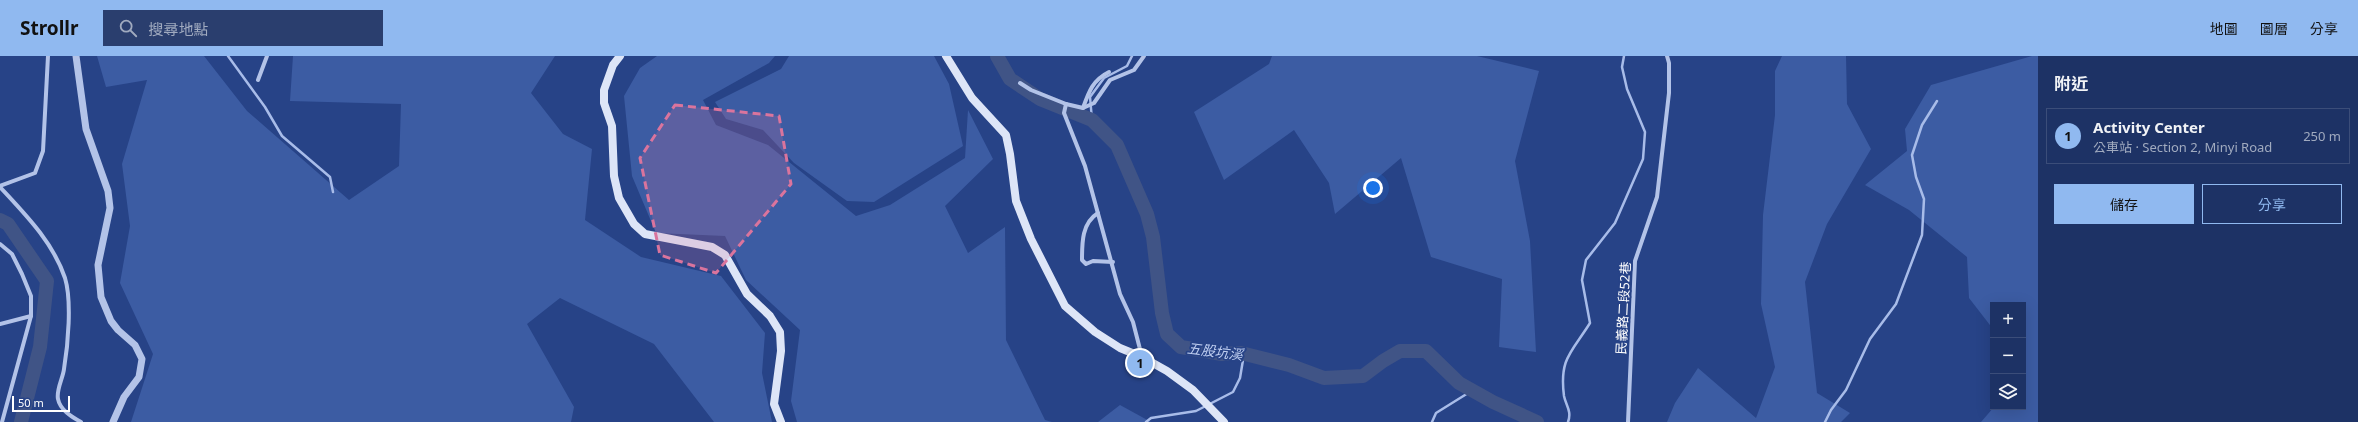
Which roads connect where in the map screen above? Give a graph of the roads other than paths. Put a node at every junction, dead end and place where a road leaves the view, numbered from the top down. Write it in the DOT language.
graph roads {
  1 [pos="48,56"];
  2 [pos="76,56"];
  3 [pos="267,56"];
  4 [pos="620,56"];
  5 [pos="946,56"];
  6 [pos="1144,56"];
  7 [pos="1667,56"];
  8 [pos="1109,72"];
  9 [pos="258,80"];
  10 [pos="1020,83"];
  11 [pos="1066,104"];
  12 [pos="1083,108"];
  13 [pos="0,187"];
  14 [pos="1098,213"];
  15 [pos="0,244"];
  16 [pos="1113,262"];
  17 [pos="31,316"];
  18 [pos="0,324"];
  19 [pos="1142,357"];
  20 [pos="2,422"];
  21 [pos="81,422"];
  22 [pos="112,422"];
  23 [pos="781,422"];
  24 [pos="1224,422"];
  25 [pos="1628,422"];
  1 -- 13 [label="street"];
  2 -- 22 [label="street"];
  3 -- 9 [label="street"];
  4 -- 23 [label="main road"];
  5 -- 19 [label="main road"];
  6 -- 12 [label="street"];
  7 -- 25 [label="street, 民義路二段52巷"];
  8 -- 12 [label="street"];
  10 -- 11 [label="street"];
  11 -- 12 [label="street"];
  11 -- 14 [label="street"];
  13 -- 21 [label="street"];
  14 -- 16 [label="street"];
  14 -- 16 [label="street"];
  15 -- 17 [label="street"];
  16 -- 19 [label="street"];
  17 -- 18 [label="street"];
  17 -- 20 [label="street"];
  19 -- 24 [label="main road"];
}
